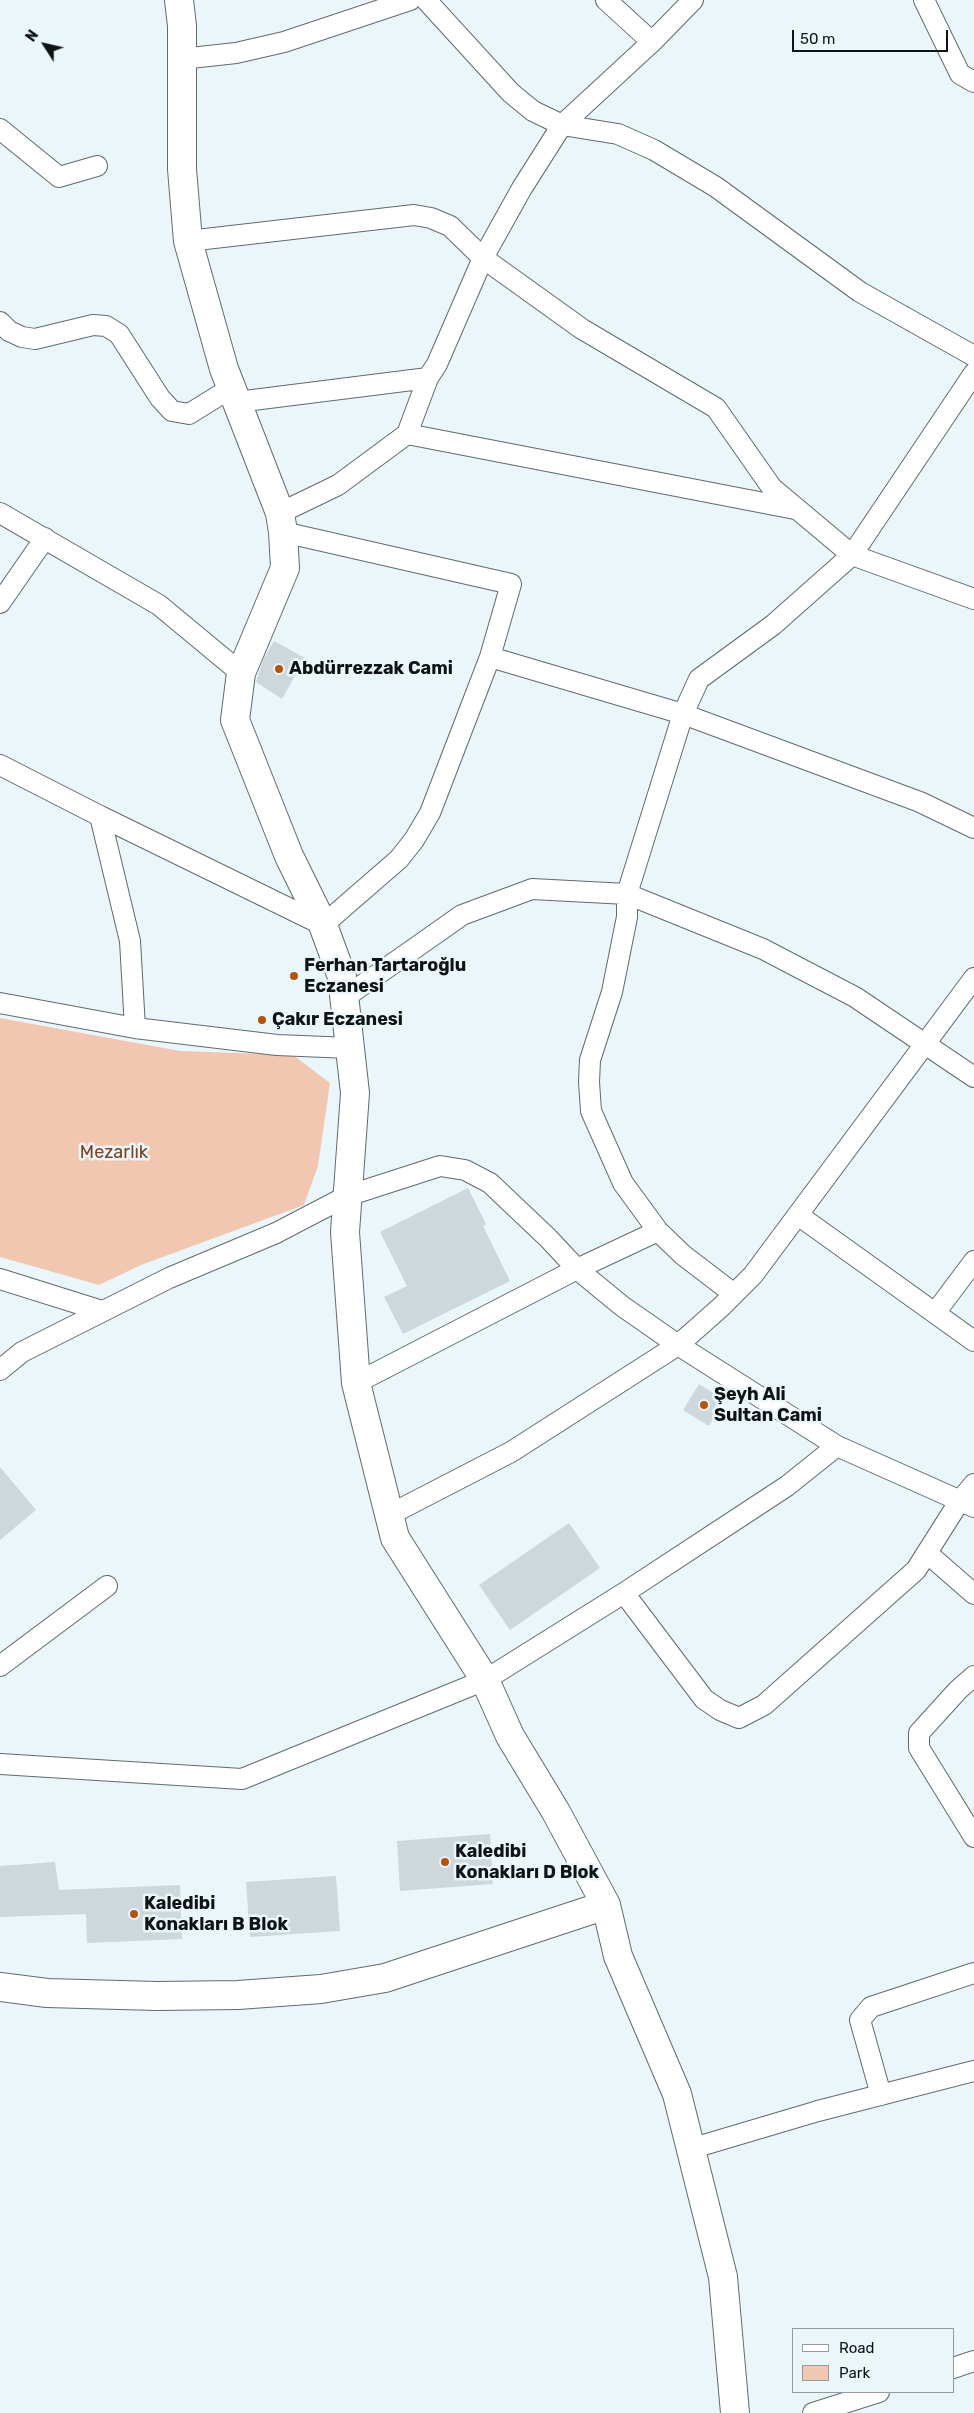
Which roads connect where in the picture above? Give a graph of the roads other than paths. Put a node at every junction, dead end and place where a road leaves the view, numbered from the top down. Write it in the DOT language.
graph roads {
  1 [pos="179,0"];
  2 [pos="410,0"];
  3 [pos="426,0"];
  4 [pos="606,0"];
  5 [pos="693,0"];
  6 [pos="924,0"];
  7 [pos="652,42"];
  8 [pos="182,59"];
  9 [pos="974,82"];
  10 [pos="562,124"];
  11 [pos="0,129"];
  12 [pos="97,166"];
  13 [pos="188,241"];
  14 [pos="483,258"];
  15 [pos="0,322"];
  16 [pos="974,356"];
  17 [pos="974,373"];
  18 [pos="428,378"];
  19 [pos="234,395"];
  20 [pos="407,434"];
  21 [pos="797,509"];
  22 [pos="0,513"];
  23 [pos="282,523"];
  24 [pos="45,538"];
  25 [pos="852,555"];
  26 [pos="974,599"];
  27 [pos="0,603"];
  28 [pos="490,657"];
  29 [pos="241,673"];
  30 [pos="683,714"];
  31 [pos="0,765"];
  32 [pos="100,816"];
  33 [pos="974,828"];
  34 [pos="626,894"];
  35 [pos="323,925"];
  36 [pos="974,978"];
  37 [pos="344,998"];
  38 [pos="0,1002"];
  39 [pos="135,1028"];
  40 [pos="926,1044"];
  41 [pos="350,1048"];
  42 [pos="974,1076"];
  43 [pos="347,1196"];
  44 [pos="798,1215"];
  45 [pos="658,1231"];
  46 [pos="974,1262"];
  47 [pos="577,1269"];
  48 [pos="0,1279"];
  49 [pos="734,1294"];
  50 [pos="102,1311"];
  51 [pos="935,1313"];
  52 [pos="974,1341"];
  53 [pos="678,1345"];
  54 [pos="0,1370"];
  55 [pos="356,1382"];
  56 [pos="837,1446"];
  57 [pos="974,1484"];
  58 [pos="967,1505"];
  59 [pos="389,1514"];
  60 [pos="927,1553"];
  61 [pos="107,1586"];
  62 [pos="624,1593"];
  63 [pos="974,1594"];
  64 [pos="0,1666"];
  65 [pos="974,1676"];
  66 [pos="485,1680"];
  67 [pos="0,1764"];
  68 [pos="974,1836"];
  69 [pos="606,1905"];
  70 [pos="974,1973"];
  71 [pos="0,1987"];
  72 [pos="974,2071"];
  73 [pos="880,2095"];
  74 [pos="690,2149"];
  75 [pos="974,2361"];
  76 [pos="954,2368"];
  77 [pos="876,2393"];
  78 [pos="735,2413"];
  79 [pos="813,2413"];
  1 -- 8 [label="street"];
  2 -- 8 [label="street"];
  3 -- 10 [label="street"];
  4 -- 7 [label="street"];
  5 -- 7 [label="street"];
  6 -- 9 [label="street"];
  7 -- 10 [label="street"];
  8 -- 13 [label="street"];
  10 -- 14 [label="street"];
  10 -- 16 [label="street"];
  11 -- 12 [label="street"];
  13 -- 14 [label="street"];
  13 -- 19 [label="street"];
  14 -- 18 [label="street"];
  14 -- 21 [label="street"];
  15 -- 19 [label="street"];
  17 -- 25 [label="street"];
  18 -- 19 [label="street"];
  18 -- 20 [label="street"];
  19 -- 23 [label="street"];
  20 -- 21 [label="street"];
  20 -- 23 [label="street"];
  21 -- 25 [label="street"];
  22 -- 24 [label="street"];
  23 -- 28 [label="street"];
  23 -- 29 [label="street"];
  24 -- 27 [label="street"];
  24 -- 29 [label="street"];
  25 -- 26 [label="street"];
  25 -- 30 [label="street"];
  28 -- 30 [label="street"];
  28 -- 35 [label="street"];
  29 -- 35 [label="street"];
  30 -- 33 [label="street"];
  30 -- 34 [label="street"];
  31 -- 32 [label="street"];
  32 -- 35 [label="street"];
  32 -- 39 [label="street"];
  34 -- 37 [label="street"];
  34 -- 40 [label="street"];
  34 -- 45 [label="street"];
  35 -- 37 [label="street"];
  36 -- 40 [label="street"];
  37 -- 41 [label="street"];
  38 -- 39 [label="street"];
  39 -- 41 [label="street"];
  40 -- 42 [label="street"];
  40 -- 44 [label="street"];
  41 -- 43 [label="street"];
  43 -- 47 [label="street"];
  43 -- 50 [label="street"];
  43 -- 55 [label="street"];
  44 -- 49 [label="street"];
  44 -- 51 [label="street"];
  45 -- 47 [label="street"];
  45 -- 49 [label="street"];
  46 -- 51 [label="street"];
  47 -- 53 [label="street"];
  47 -- 55 [label="street"];
  48 -- 50 [label="street"];
  49 -- 53 [label="street"];
  50 -- 54 [label="street"];
  51 -- 52 [label="street"];
  53 -- 56 [label="street"];
  53 -- 59 [label="street"];
  55 -- 59 [label="street"];
  56 -- 58 [label="street"];
  56 -- 62 [label="street"];
  57 -- 58 [label="street"];
  58 -- 60 [label="street"];
  59 -- 66 [label="street"];
  60 -- 62 [label="street"];
  60 -- 63 [label="street"];
  61 -- 64 [label="street"];
  62 -- 66 [label="street"];
  65 -- 68 [label="street"];
  66 -- 67 [label="street"];
  66 -- 69 [label="street"];
  69 -- 71 [label="street"];
  69 -- 74 [label="street"];
  70 -- 73 [label="street"];
  72 -- 73 [label="street"];
  73 -- 74 [label="street"];
  74 -- 78 [label="street"];
  75 -- 76 [label="street"];
  77 -- 79 [label="street"];
}
